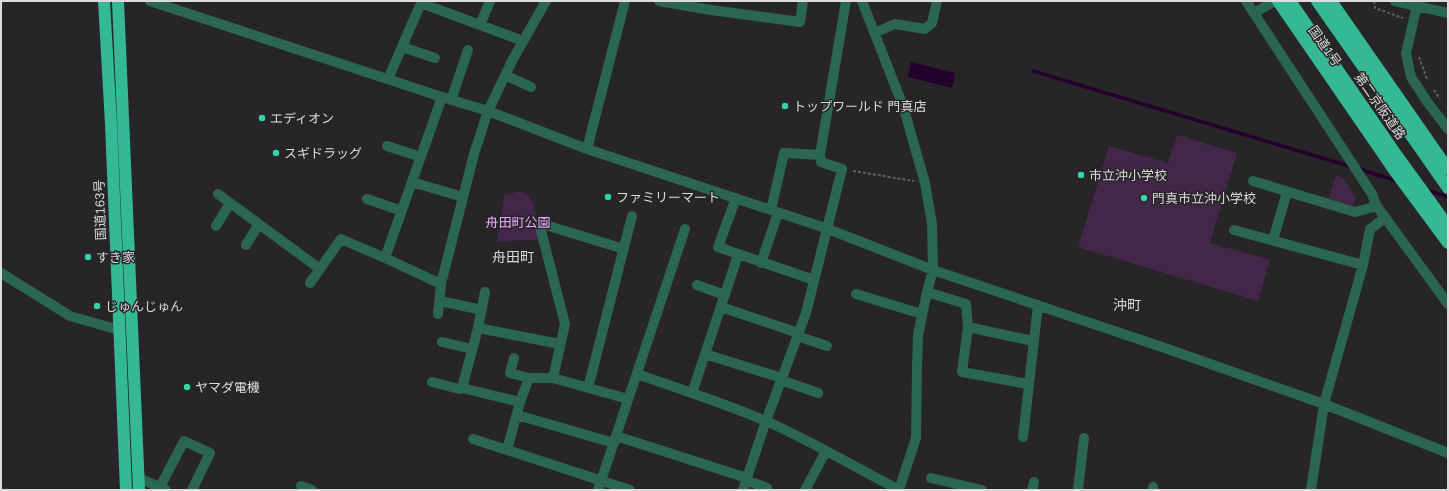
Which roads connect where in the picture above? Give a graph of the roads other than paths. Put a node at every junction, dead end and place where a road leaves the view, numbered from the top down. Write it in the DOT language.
graph roads {
  1 [pos="104,1"];
  2 [pos="118,1"];
  3 [pos="150,1"];
  4 [pos="490,1"];
  5 [pos="546,1"];
  6 [pos="625,1"];
  7 [pos="659,1"];
  8 [pos="803,1"];
  9 [pos="846,1"];
  10 [pos="937,1"];
  11 [pos="1246,1"];
  12 [pos="1275,1"];
  13 [pos="1290,1"];
  14 [pos="1317,1"];
  15 [pos="1331,1"];
  16 [pos="1395,1"];
  17 [pos="866,2"];
  18 [pos="1418,4"];
  19 [pos="712,6"];
  20 [pos="1254,13"];
  21 [pos="1448,13"];
  22 [pos="480,25"];
  23 [pos="874,33"];
  24 [pos="523,41"];
  25 [pos="402,47"];
  26 [pos="468,50"];
  27 [pos="435,58"];
  28 [pos="505,75"];
  29 [pos="388,80"];
  30 [pos="531,87"];
  31 [pos="446,99"];
  32 [pos="488,111"];
  33 [pos="1448,129"];
  34 [pos="386,146"];
  35 [pos="587,149"];
  36 [pos="820,155"];
  37 [pos="421,158"];
  38 [pos="1448,169"];
  39 [pos="1253,181"];
  40 [pos="412,182"];
  41 [pos="1448,188"];
  42 [pos="1287,192"];
  43 [pos="218,194"];
  44 [pos="463,197"];
  45 [pos="736,198"];
  46 [pos="367,199"];
  47 [pos="230,203"];
  48 [pos="1376,206"];
  49 [pos="402,211"];
  50 [pos="775,212"];
  51 [pos="632,216"];
  52 [pos="1385,218"];
  53 [pos="259,224"];
  54 [pos="216,226"];
  55 [pos="1448,226"];
  56 [pos="686,229"];
  57 [pos="828,229"];
  58 [pos="1234,230"];
  59 [pos="1273,240"];
  60 [pos="1448,243"];
  61 [pos="246,245"];
  62 [pos="624,249"];
  63 [pos="738,255"];
  64 [pos="385,258"];
  65 [pos="761,263"];
  66 [pos="1363,265"];
  67 [pos="320,269"];
  68 [pos="933,270"];
  69 [pos="1,273"];
  70 [pos="814,280"];
  71 [pos="310,283"];
  72 [pos="441,284"];
  73 [pos="697,285"];
  74 [pos="485,292"];
  75 [pos="927,292"];
  76 [pos="725,294"];
  77 [pos="856,294"];
  78 [pos="440,301"];
  79 [pos="1448,304"];
  80 [pos="1038,305"];
  81 [pos="721,307"];
  82 [pos="482,310"];
  83 [pos="438,314"];
  84 [pos="922,314"];
  85 [pos="968,327"];
  86 [pos="478,328"];
  87 [pos="119,330"];
  88 [pos="798,334"];
  89 [pos="1033,341"];
  90 [pos="442,342"];
  91 [pos="560,344"];
  92 [pos="827,346"];
  93 [pos="472,349"];
  94 [pos="705,354"];
  95 [pos="514,358"];
  96 [pos="637,374"];
  97 [pos="529,378"];
  98 [pos="553,378"];
  99 [pos="781,379"];
  100 [pos="432,382"];
  101 [pos="1028,384"];
  102 [pos="462,388"];
  103 [pos="588,388"];
  104 [pos="692,393"];
  105 [pos="818,393"];
  106 [pos="628,399"];
  107 [pos="520,402"];
  108 [pos="1324,404"];
  109 [pos="518,415"];
  110 [pos="766,421"];
  111 [pos="1023,437"];
  112 [pos="1084,438"];
  113 [pos="474,439"];
  114 [pos="615,439"];
  115 [pos="507,450"];
  116 [pos="826,451"];
  117 [pos="1448,453"];
  118 [pos="931,478"];
  119 [pos="745,483"];
  120 [pos="139,484"];
  121 [pos="600,485"];
  122 [pos="301,486"];
  123 [pos="768,488"];
  124 [pos="163,489"];
  125 [pos="126,490"];
  126 [pos="192,490"];
  127 [pos="312,490"];
  128 [pos="630,490"];
  129 [pos="805,490"];
  130 [pos="899,490"];
  131 [pos="982,490"];
  132 [pos="1078,490"];
  133 [pos="1311,490"];
  1 -- 87 [label="highway, 国道163号"];
  2 -- 120 [label="highway, 国道163号"];
  3 -- 29 [label="street"];
  4 -- 22 [label="street"];
  5 -- 24 [label="street"];
  6 -- 35 [label="street"];
  7 -- 19 [label="street"];
  8 -- 19 [label="street"];
  9 -- 36 [label="street"];
  10 -- 23 [label="street"];
  11 -- 20 [label="street"];
  12 -- 20 [label="street"];
  12 -- 60 [label="highway, 国道1号"];
  13 -- 55 [label="highway, 第二京阪道路"];
  14 -- 41 [label="highway, 第二京阪道路"];
  15 -- 38 [label="highway"];
  16 -- 18 [label="street"];
  17 -- 23 [label="street"];
  18 -- 21 [label="street"];
  18 -- 33 [label="street"];
  20 -- 48 [label="street"];
  22 -- 24 [label="street"];
  22 -- 25 [label="street"];
  23 -- 68 [label="street"];
  24 -- 28 [label="street"];
  25 -- 27 [label="street"];
  25 -- 29 [label="street"];
  26 -- 31 [label="street"];
  28 -- 30 [label="street"];
  28 -- 32 [label="street"];
  29 -- 31 [label="street"];
  31 -- 32 [label="street"];
  31 -- 37 [label="street"];
  32 -- 35 [label="street"];
  32 -- 44 [label="street"];
  34 -- 37 [label="street"];
  35 -- 45 [label="street"];
  36 -- 50 [label="street"];
  36 -- 57 [label="street"];
  37 -- 40 [label="street"];
  39 -- 42 [label="street"];
  40 -- 44 [label="street"];
  40 -- 49 [label="street"];
  42 -- 48 [label="street"];
  42 -- 59 [label="street"];
  43 -- 47 [label="street"];
  44 -- 72 [label="street"];
  45 -- 50 [label="street"];
  45 -- 63 [label="street"];
  46 -- 49 [label="street"];
  47 -- 53 [label="street"];
  47 -- 54 [label="street"];
  48 -- 52 [label="street"];
  49 -- 64 [label="street"];
  50 -- 57 [label="street"];
  50 -- 65 [label="street"];
  51 -- 62 [label="street"];
  52 -- 66 [label="street"];
  52 -- 79 [label="street"];
  53 -- 61 [label="street"];
  53 -- 67 [label="street"];
  56 -- 96 [label="street"];
  57 -- 68 [label="street"];
  57 -- 70 [label="street"];
  58 -- 59 [label="street"];
  59 -- 66 [label="street"];
  62 -- 91 [label="street"];
  62 -- 103 [label="street"];
  63 -- 65 [label="street"];
  63 -- 76 [label="street"];
  64 -- 67 [label="street"];
  64 -- 72 [label="street"];
  65 -- 70 [label="street"];
  66 -- 108 [label="street"];
  67 -- 71 [label="street"];
  68 -- 75 [label="street"];
  68 -- 80 [label="street"];
  69 -- 87 [label="street"];
  70 -- 88 [label="street"];
  72 -- 78 [label="street"];
  73 -- 76 [label="street"];
  74 -- 82 [label="street"];
  75 -- 84 [label="street"];
  75 -- 85 [label="street"];
  76 -- 81 [label="street"];
  77 -- 84 [label="street"];
  78 -- 82 [label="street"];
  78 -- 83 [label="street"];
  80 -- 89 [label="street"];
  80 -- 108 [label="street"];
  81 -- 88 [label="street"];
  81 -- 94 [label="street"];
  82 -- 86 [label="street"];
  84 -- 130 [label="street"];
  85 -- 89 [label="street"];
  85 -- 101 [label="street"];
  86 -- 91 [label="street"];
  86 -- 93 [label="street"];
  87 -- 125 [label="highway, 国道163号"];
  88 -- 92 [label="street"];
  88 -- 99 [label="street"];
  89 -- 101 [label="street"];
  90 -- 93 [label="street"];
  91 -- 98 [label="street"];
  93 -- 102 [label="street"];
  94 -- 99 [label="street"];
  94 -- 104 [label="street"];
  95 -- 97 [label="street"];
  96 -- 104 [label="street"];
  96 -- 106 [label="street"];
  97 -- 98 [label="street"];
  97 -- 107 [label="street"];
  98 -- 103 [label="street"];
  99 -- 105 [label="street"];
  99 -- 110 [label="street"];
  100 -- 102 [label="street"];
  101 -- 111 [label="street"];
  102 -- 107 [label="street"];
  103 -- 106 [label="street"];
  104 -- 110 [label="street"];
  106 -- 114 [label="street"];
  107 -- 109 [label="street"];
  108 -- 117 [label="street"];
  108 -- 133 [label="street"];
  109 -- 114 [label="street"];
  109 -- 115 [label="street"];
  110 -- 116 [label="street"];
  110 -- 119 [label="street"];
  112 -- 132 [label="street"];
  113 -- 115 [label="street"];
  114 -- 119 [label="street"];
  114 -- 121 [label="street"];
  115 -- 121 [label="street"];
  116 -- 129 [label="street"];
  116 -- 130 [label="street"];
  118 -- 131 [label="street"];
  119 -- 123 [label="street"];
  120 -- 124 [label="street"];
  121 -- 128 [label="street"];
  122 -- 127 [label="street"];
  124 -- 126 [label="street"];
}
